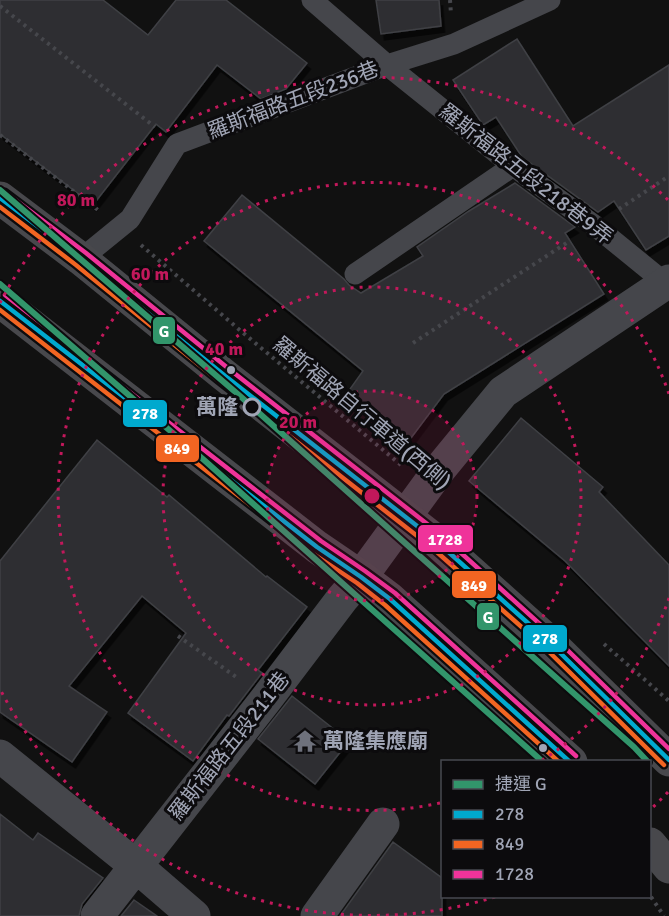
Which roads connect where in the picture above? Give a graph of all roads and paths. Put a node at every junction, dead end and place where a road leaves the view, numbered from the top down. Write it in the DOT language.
graph roads {
  1 [pos="312,0"];
  2 [pos="550,0"];
  3 [pos="0,6"];
  4 [pos="387,65"];
  5 [pos="0,135"];
  6 [pos="177,144"];
  7 [pos="513,166"];
  8 [pos="669,176"];
  9 [pos="0,198"];
  10 [pos="594,225"];
  11 [pos="121,227"];
  12 [pos="81,259"];
  13 [pos="355,274"];
  14 [pos="668,284"];
  15 [pos="0,301"];
  16 [pos="413,343"];
  17 [pos="427,486"];
  18 [pos="405,515"];
  19 [pos="361,577"];
  20 [pos="178,636"];
  21 [pos="598,638"];
  22 [pos="267,698"];
  23 [pos="669,701"];
  24 [pos="0,756"];
  25 [pos="569,760"];
  26 [pos="669,760"];
  27 [pos="383,824"];
  28 [pos="651,845"];
  29 [pos="136,866"];
  30 [pos="669,867"];
  31 [pos="651,897"];
  32 [pos="97,916"];
  33 [pos="194,916"];
  34 [pos="317,916"];
  35 [pos="664,916"];
  1 -- 4 [label="lane, 羅斯福路五段218巷9弄"];
  2 -- 4 [label="lane, 羅斯福路五段236巷"];
  3 -- 6 [label="path"];
  4 -- 6 [label="lane, 羅斯福路五段236巷"];
  4 -- 7 [label="lane, 羅斯福路五段218巷9弄"];
  5 -- 11 [label="path, 羅斯福路自行車道(西側)"];
  6 -- 11 [label="lane"];
  7 -- 10 [label="lane, 羅斯福路五段218巷9弄"];
  7 -- 13 [label="lane"];
  8 -- 10 [label="path"];
  9 -- 12 [label="main road"];
  10 -- 14 [label="lane, 羅斯福路五段218巷9弄"];
  10 -- 16 [label="path"];
  11 -- 12 [label="lane"];
  11 -- 17 [label="path, 羅斯福路自行車道(西側)"];
  12 -- 18 [label="main road"];
  14 -- 17 [label="street, 羅斯福路五段211巷"];
  15 -- 19 [label="main road"];
  17 -- 18 [label="street, 羅斯福路五段211巷"];
  18 -- 19 [label="street, 羅斯福路五段211巷"];
  18 -- 26 [label="main road"];
  19 -- 22 [label="street, 羅斯福路五段211巷"];
  19 -- 25 [label="main road"];
  20 -- 22 [label="path"];
  21 -- 23 [label="path"];
  22 -- 29 [label="street, 羅斯福路五段211巷"];
  24 -- 29 [label="street"];
  27 -- 34 [label="street"];
  28 -- 30 [label="main road"];
  29 -- 32 [label="street, 羅斯福路五段211巷"];
  29 -- 33 [label="street"];
  31 -- 35 [label="path"];
}
